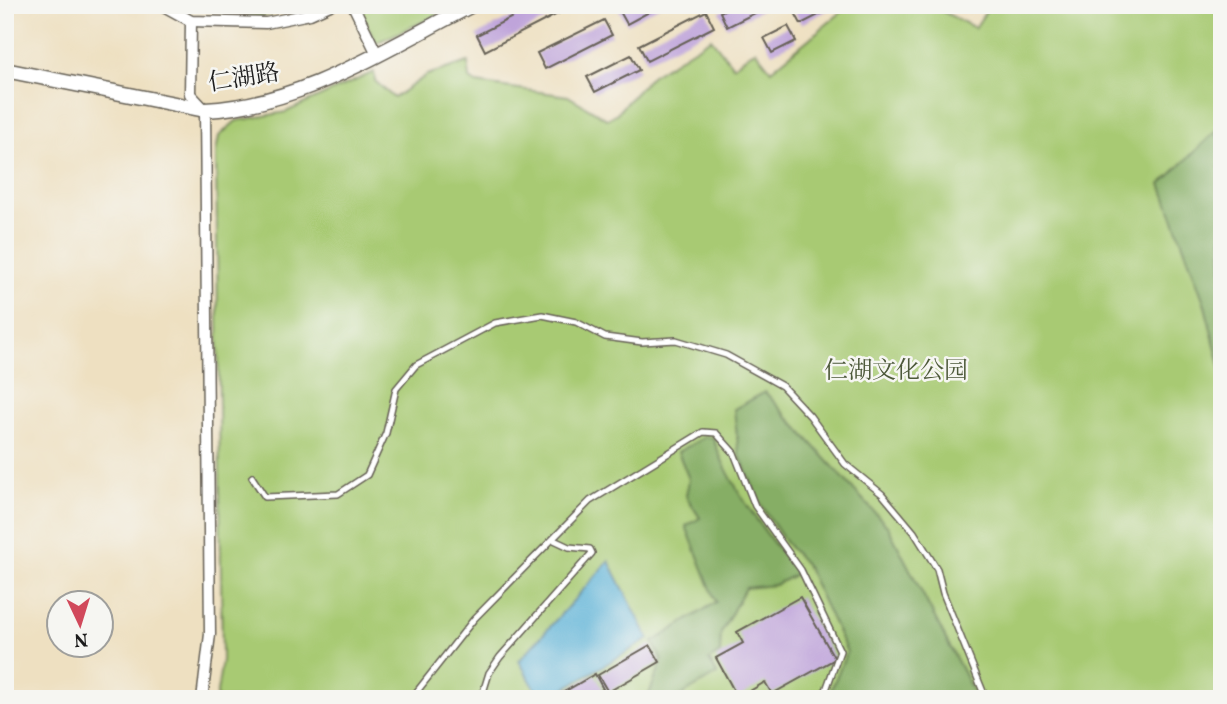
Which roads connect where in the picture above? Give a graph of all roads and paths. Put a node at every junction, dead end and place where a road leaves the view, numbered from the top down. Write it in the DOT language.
graph roads {
  1 [pos="162,5"];
  2 [pos="330,5"];
  3 [pos="353,5"];
  4 [pos="472,5"];
  5 [pos="455,9"];
  6 [pos="191,21"];
  7 [pos="377,54"];
  8 [pos="5,70"];
  9 [pos="205,110"];
  10 [pos="253,477"];
  11 [pos="554,540"];
  12 [pos="202,699"];
  13 [pos="411,699"];
  14 [pos="481,699"];
  15 [pos="817,699"];
  16 [pos="986,699"];
  1 -- 6 [label="street"];
  2 -- 6 [label="street"];
  3 -- 7 [label="street"];
  4 -- 5 [label="street, 仁湖路"];
  5 -- 7 [label="street, 仁湖路"];
  6 -- 9 [label="street"];
  7 -- 9 [label="street, 仁湖路"];
  8 -- 9 [label="street, 仁湖路"];
  9 -- 12 [label="street"];
  10 -- 16 [label="lane"];
  11 -- 13 [label="lane"];
  11 -- 14 [label="lane"];
  11 -- 15 [label="lane"];
}
